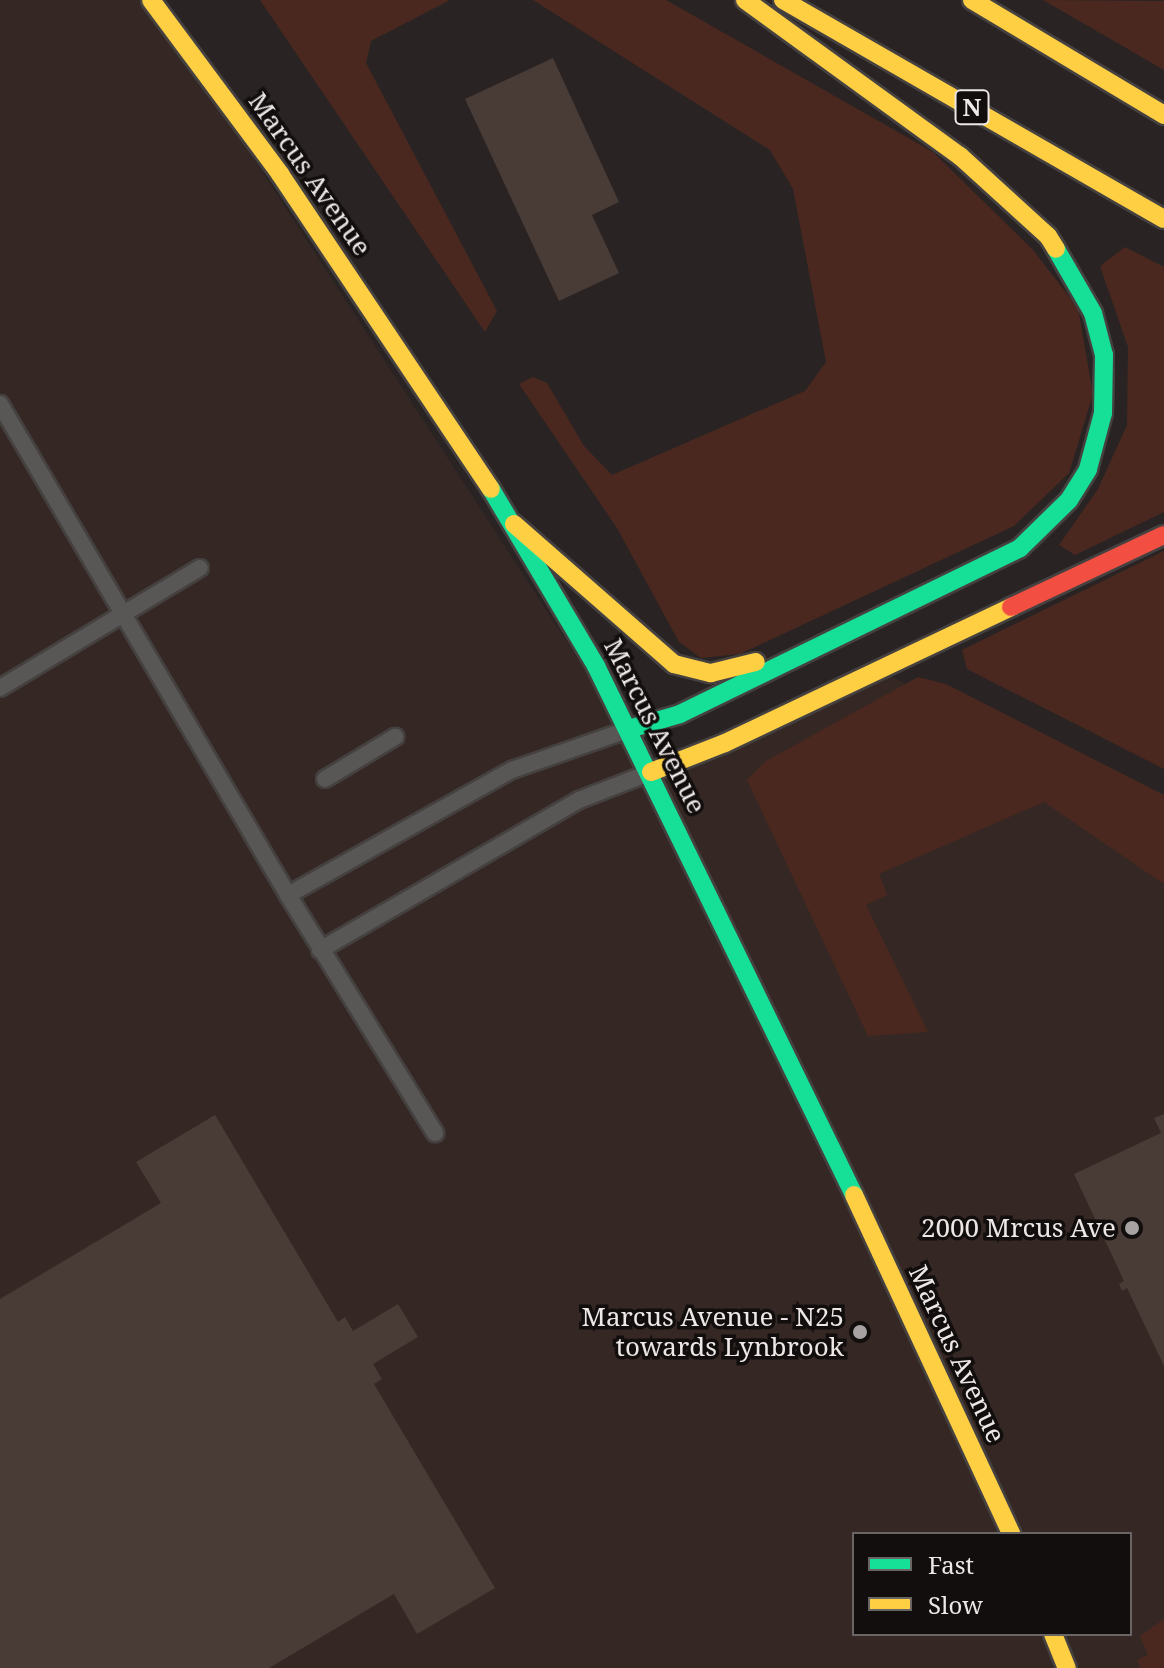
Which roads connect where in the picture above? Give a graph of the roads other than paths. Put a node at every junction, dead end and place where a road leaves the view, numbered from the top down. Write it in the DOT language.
graph roads {
  1 [pos="151,0"];
  2 [pos="745,0"];
  3 [pos="783,0"];
  4 [pos="972,0"];
  5 [pos="1164,115"];
  6 [pos="1164,219"];
  7 [pos="0,404"];
  8 [pos="514,524"];
  9 [pos="1164,535"];
  10 [pos="200,568"];
  11 [pos="123,614"];
  12 [pos="820,643"];
  13 [pos="0,688"];
  14 [pos="629,729"];
  15 [pos="395,737"];
  16 [pos="651,772"];
  17 [pos="325,779"];
  18 [pos="288,895"];
  19 [pos="320,950"];
  20 [pos="435,1133"];
  21 [pos="1010,1532"];
  22 [pos="1054,1636"];
  23 [pos="1067,1668"];
  1 -- 8 [label="main road, Marcus Avenue"];
  2 -- 12 [label="main road"];
  3 -- 6 [label="main road, N"];
  4 -- 5 [label="main road"];
  7 -- 11 [label="lane"];
  8 -- 12 [label="main road"];
  8 -- 14 [label="main road, Marcus Avenue"];
  9 -- 16 [label="main road"];
  10 -- 11 [label="lane"];
  11 -- 13 [label="lane"];
  11 -- 18 [label="lane"];
  12 -- 14 [label="main road"];
  14 -- 16 [label="main road, Marcus Avenue"];
  14 -- 18 [label="lane"];
  15 -- 17 [label="lane"];
  16 -- 19 [label="lane"];
  16 -- 21 [label="main road, Marcus Avenue"];
  18 -- 19 [label="lane"];
  19 -- 20 [label="lane"];
  22 -- 23 [label="main road"];
}
